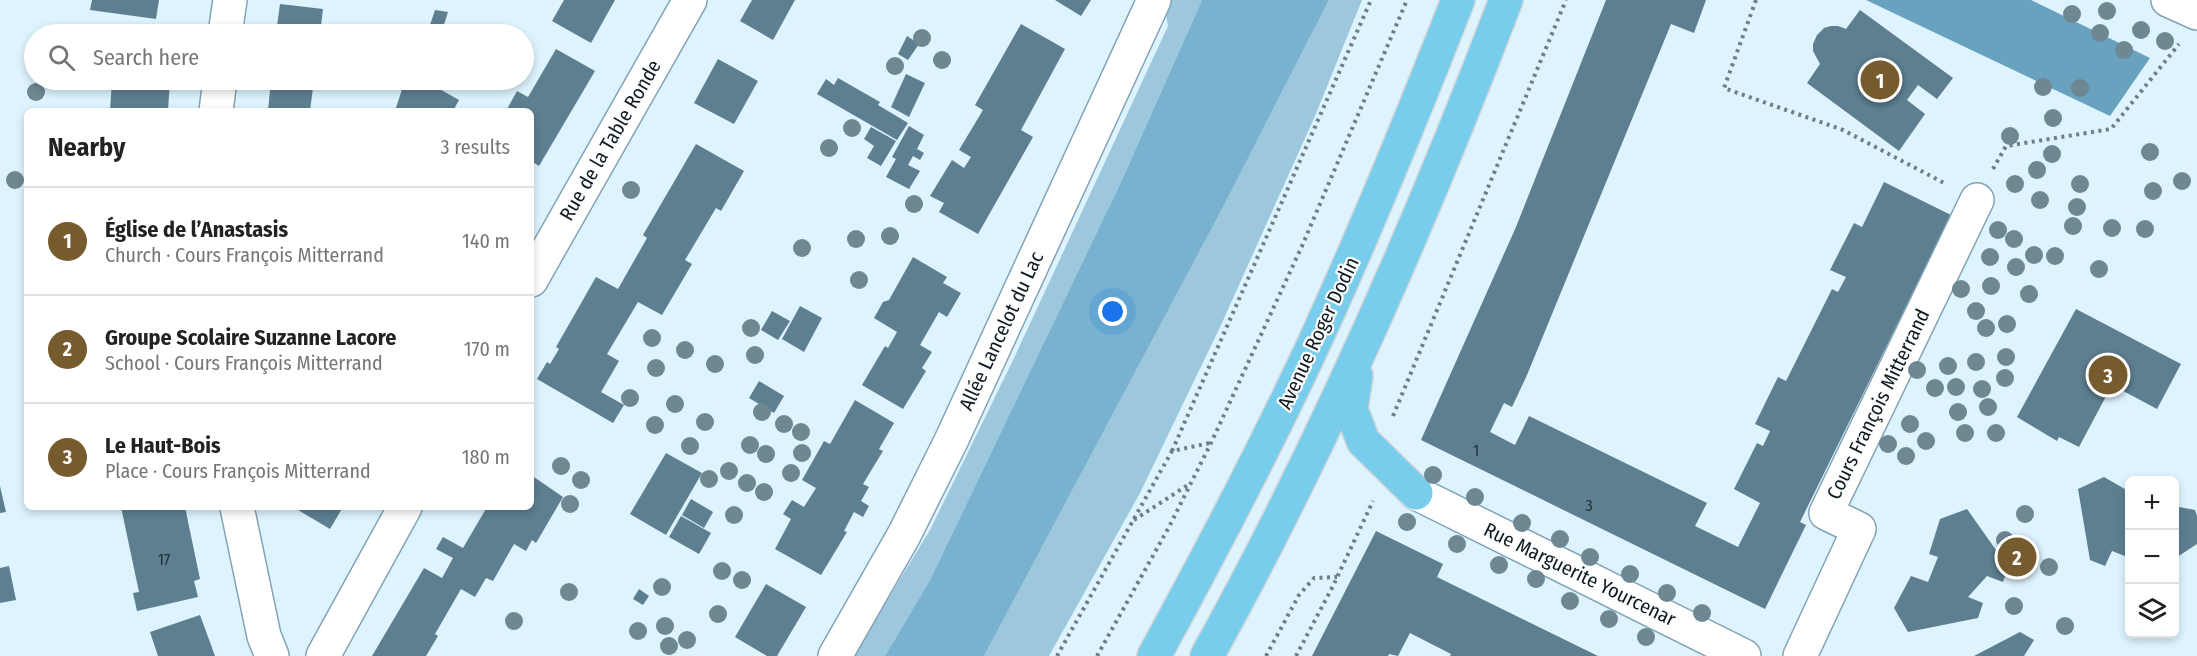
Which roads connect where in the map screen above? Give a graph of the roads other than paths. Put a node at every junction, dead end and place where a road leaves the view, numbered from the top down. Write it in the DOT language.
graph roads {
  1 [pos="230,0"];
  2 [pos="690,0"];
  3 [pos="1154,0"];
  4 [pos="1458,0"];
  5 [pos="1506,0"];
  6 [pos="2168,0"];
  7 [pos="226,24"];
  8 [pos="2190,27"];
  9 [pos="219,90"];
  10 [pos="216,108"];
  11 [pos="1977,200"];
  12 [pos="534,275"];
  13 [pos="1361,350"];
  14 [pos="1416,493"];
  15 [pos="238,510"];
  16 [pos="403,510"];
  17 [pos="272,656"];
  18 [pos="323,656"];
  19 [pos="835,656"];
  20 [pos="1154,656"];
  21 [pos="1207,656"];
  22 [pos="1744,656"];
  23 [pos="1800,656"];
  1 -- 7 [label="street"];
  2 -- 12 [label="street, Rue de la Table Ronde"];
  3 -- 19 [label="street, Allée Lancelot du Lac"];
  4 -- 20 [label="main road, Avenue Roger Dodin"];
  5 -- 13 [label="main road"];
  6 -- 8 [label="street"];
  9 -- 10 [label="street"];
  11 -- 23 [label="street, Cours François Mitterrand"];
  13 -- 14 [label="main road"];
  13 -- 21 [label="main road"];
  14 -- 22 [label="street, Rue Marguerite Yourcenar"];
  15 -- 17 [label="street"];
  16 -- 18 [label="street"];
}
